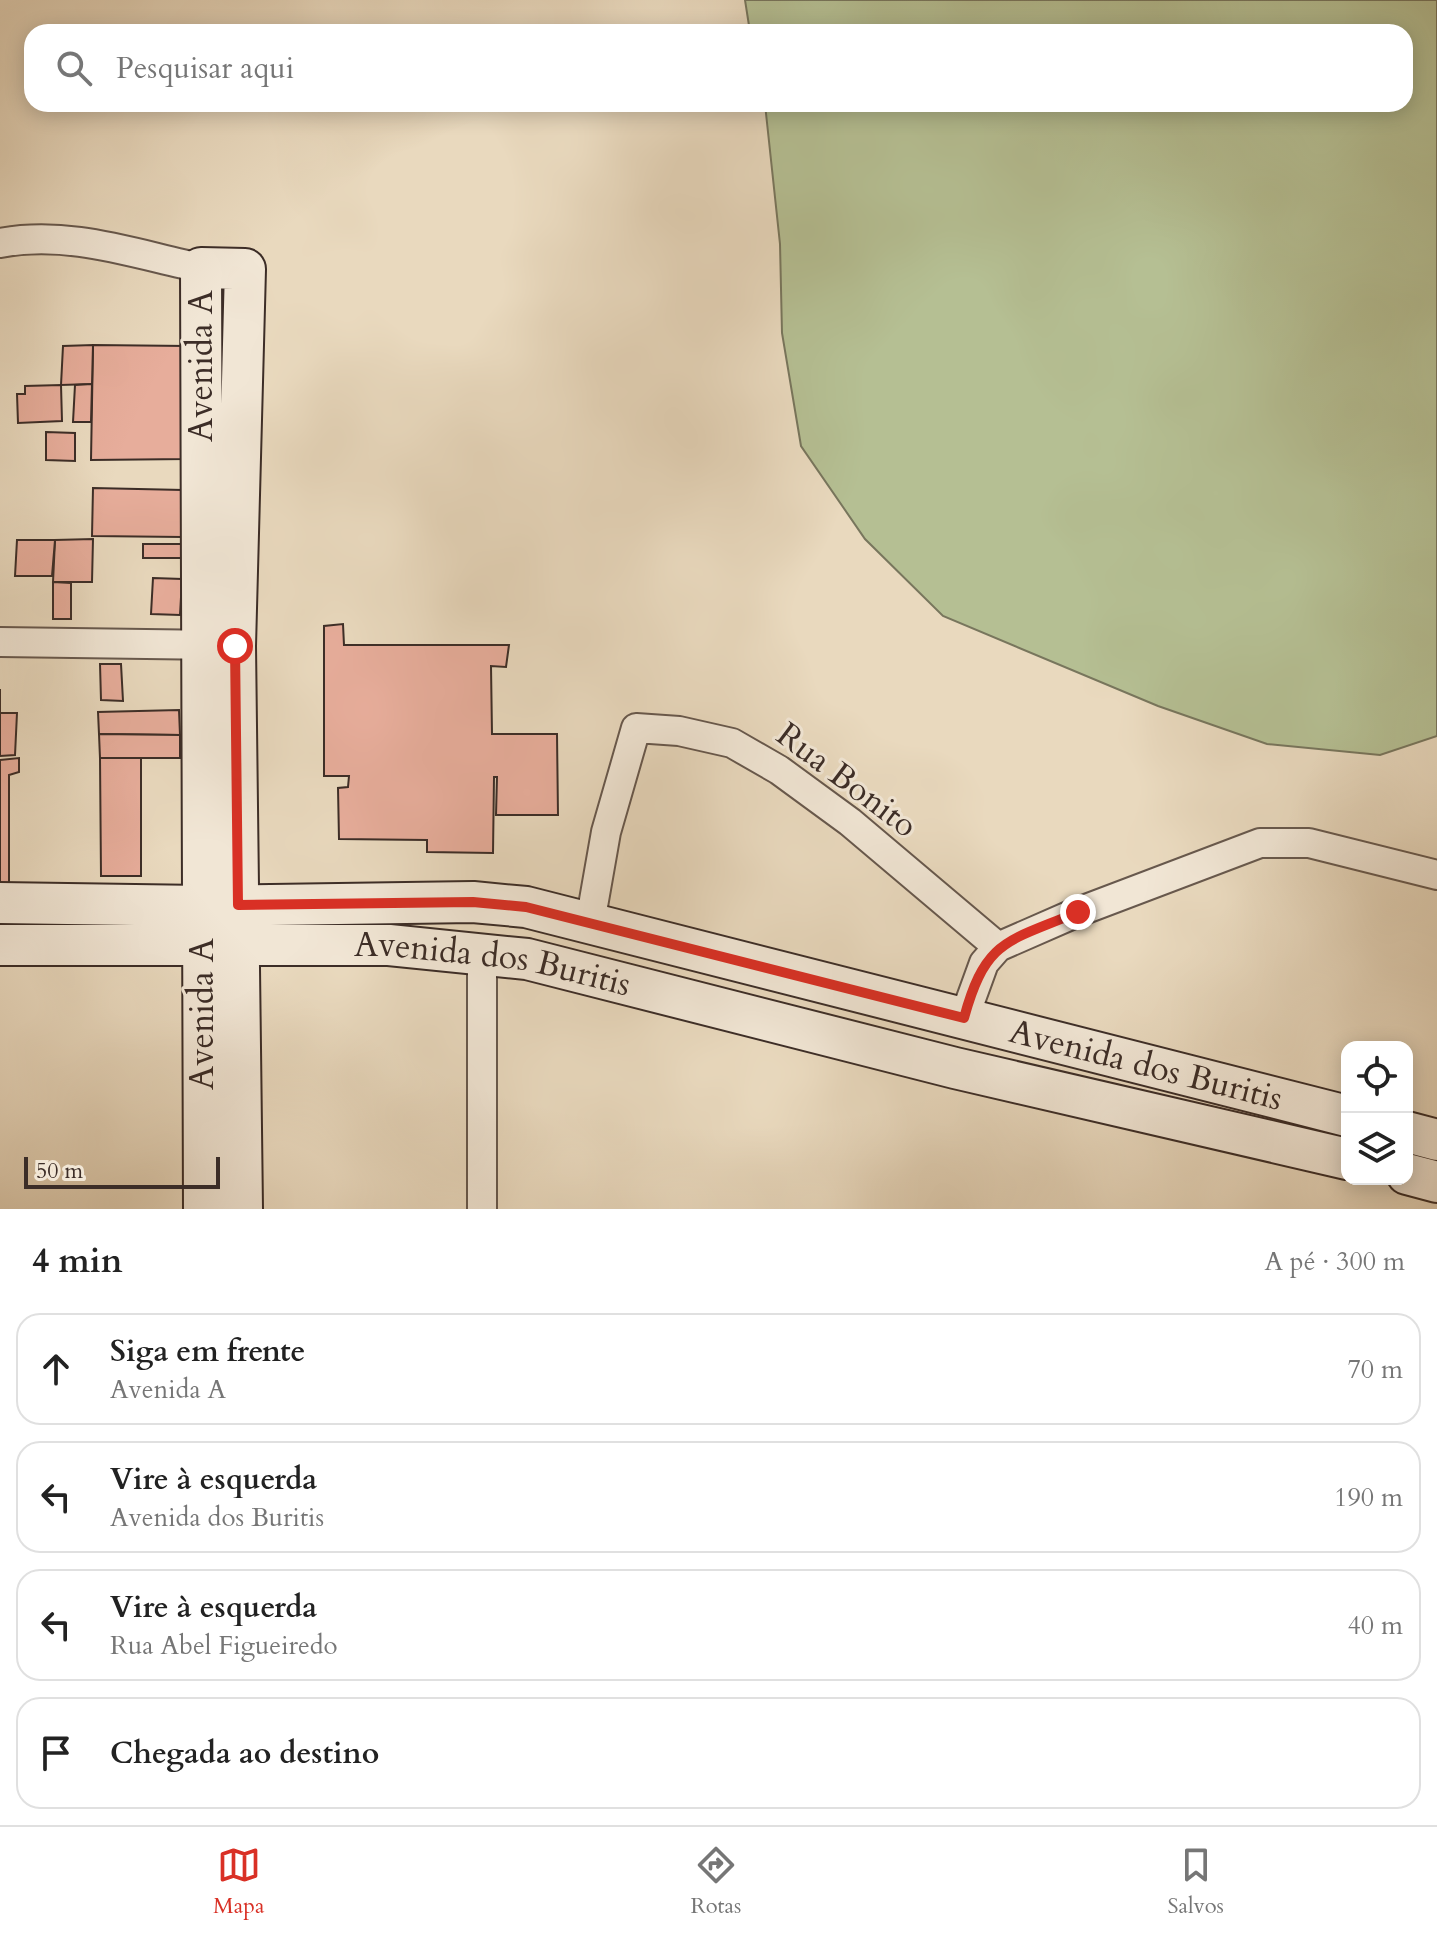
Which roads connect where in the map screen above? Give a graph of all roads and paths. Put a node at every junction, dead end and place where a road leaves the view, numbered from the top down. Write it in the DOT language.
graph roads {
  1 [pos="0,243"];
  2 [pos="201,268"];
  3 [pos="0,642"];
  4 [pos="218,645"];
  5 [pos="1437,875"];
  6 [pos="0,903"];
  7 [pos="220,906"];
  8 [pos="590,923"];
  9 [pos="0,945"];
  10 [pos="219,947"];
  11 [pos="998,947"];
  12 [pos="482,952"];
  13 [pos="964,1018"];
  14 [pos="1341,1114"];
  15 [pos="1413,1134"];
  16 [pos="1437,1140"];
  17 [pos="1341,1158"];
  18 [pos="1413,1176"];
  19 [pos="1437,1182"];
  20 [pos="204,1209"];
  21 [pos="242,1209"];
  22 [pos="482,1209"];
  1 -- 2 [label="street"];
  2 -- 4 [label="main road, Avenida A"];
  3 -- 4 [label="street"];
  4 -- 7 [label="main road, Avenida A"];
  5 -- 11 [label="street"];
  6 -- 7 [label="main road, Avenida dos Buritis"];
  7 -- 8 [label="main road, Avenida dos Buritis"];
  7 -- 10 [label="main road, Avenida A"];
  8 -- 11 [label="street, Rua Bonito"];
  8 -- 13 [label="main road, Avenida dos Buritis"];
  9 -- 10 [label="main road, Avenida dos Buritis"];
  10 -- 12 [label="main road, Avenida dos Buritis"];
  10 -- 20 [label="main road, Avenida A"];
  10 -- 21 [label="main road, Avenida A"];
  11 -- 13 [label="street"];
  12 -- 17 [label="main road, Avenida dos Buritis"];
  12 -- 22 [label="street"];
  13 -- 14 [label="main road, Avenida dos Buritis"];
  15 -- 16 [label="main road"];
  18 -- 19 [label="main road"];
}
